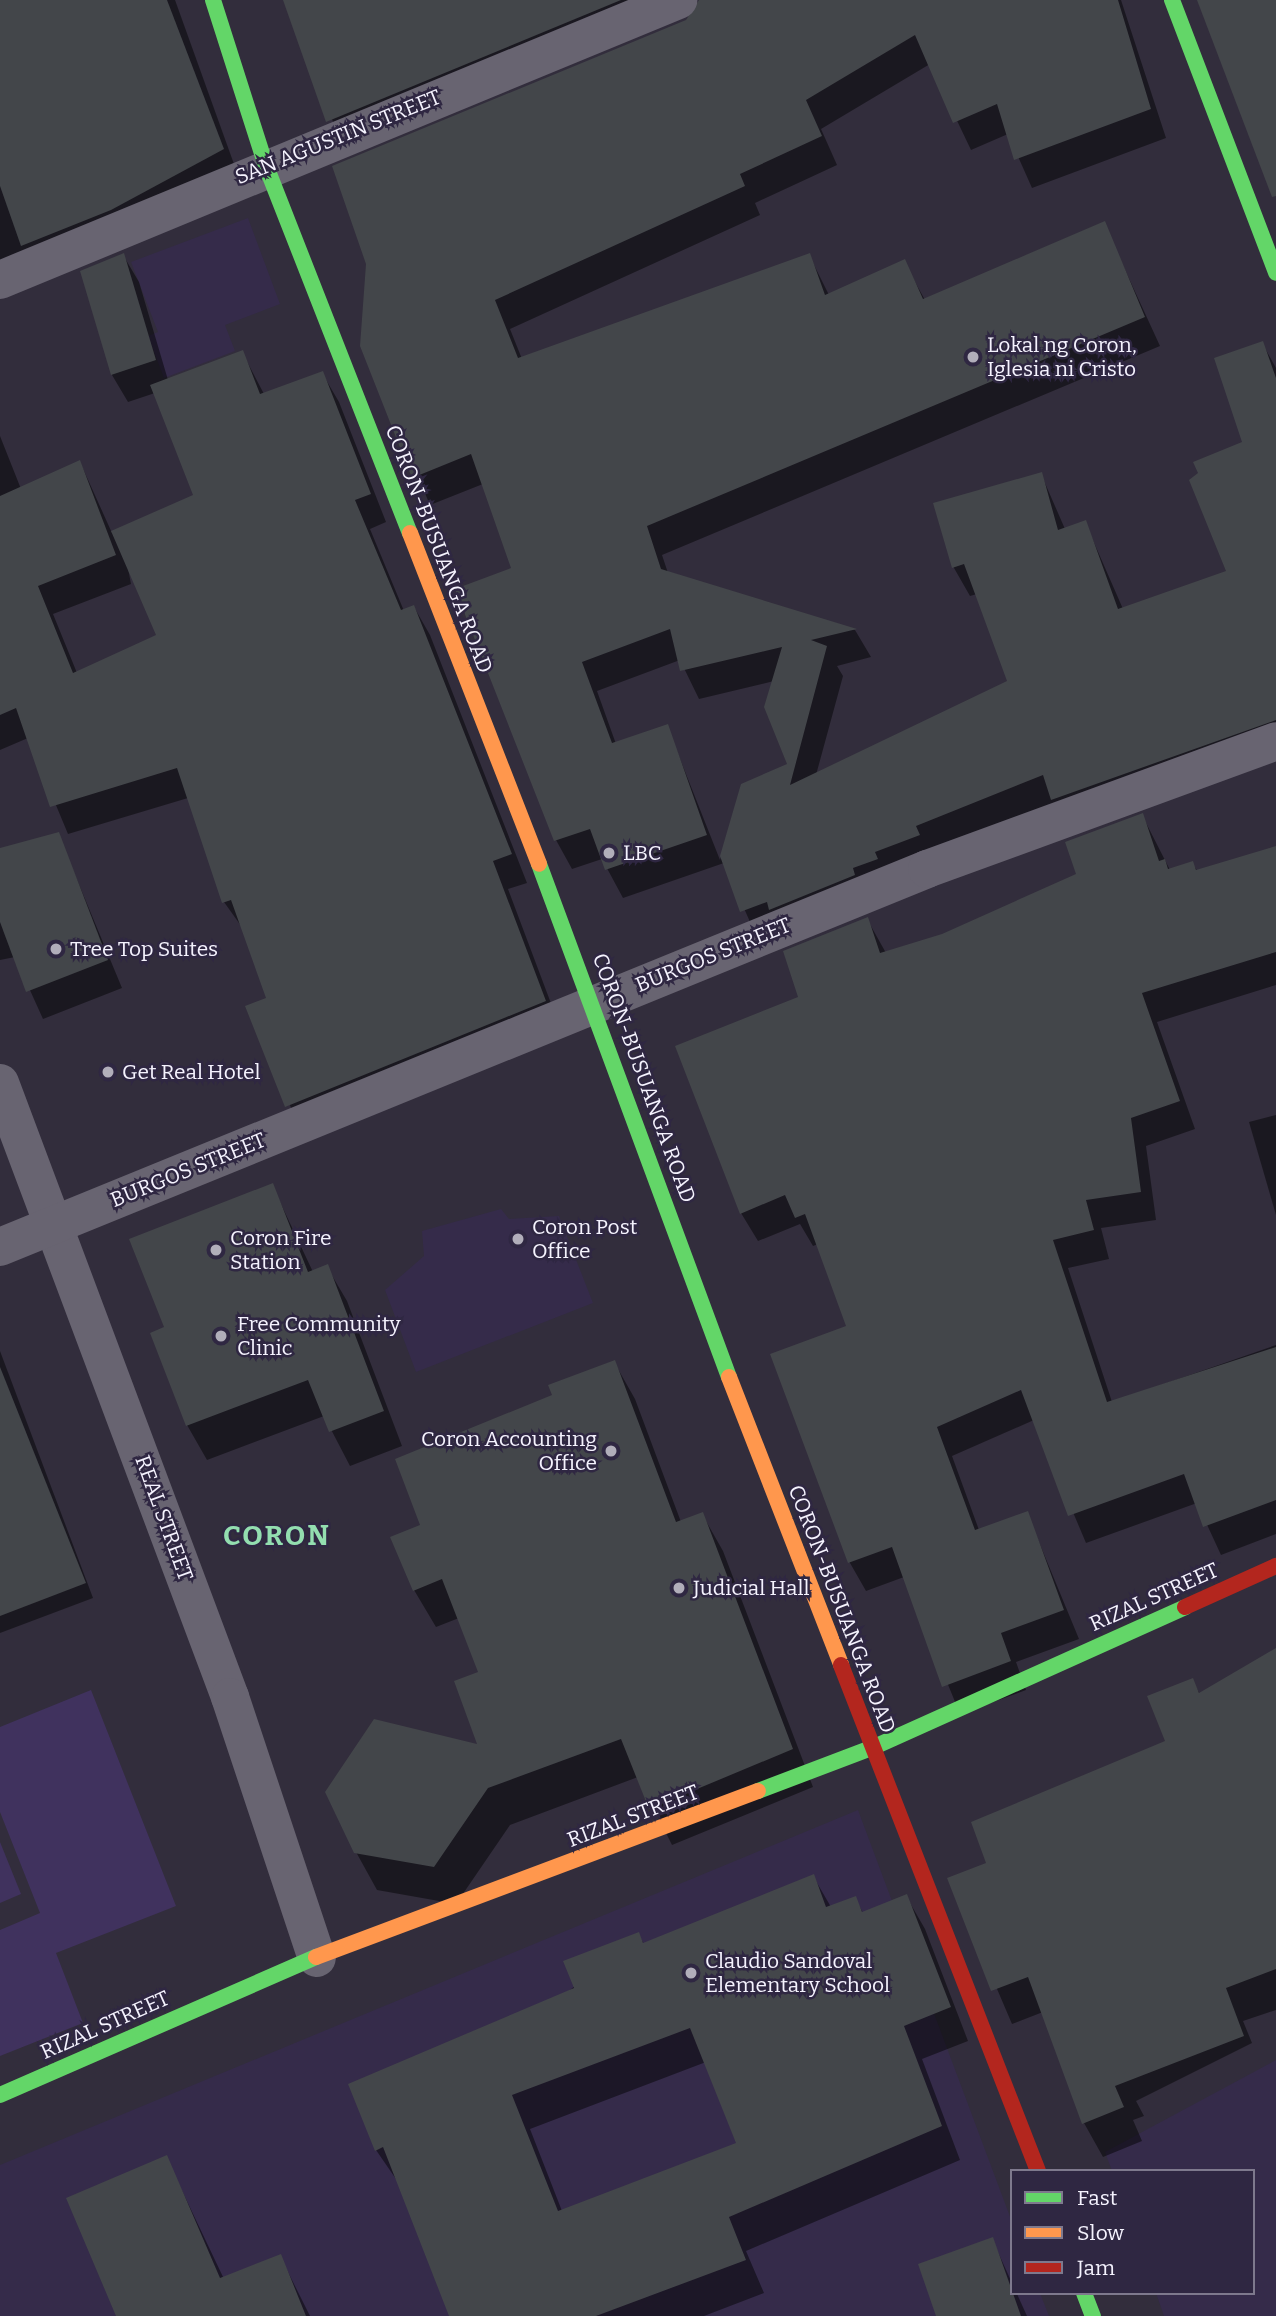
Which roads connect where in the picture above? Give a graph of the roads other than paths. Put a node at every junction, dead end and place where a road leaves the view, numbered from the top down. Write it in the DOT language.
graph roads {
  1 [pos="213,0"];
  2 [pos="678,0"];
  3 [pos="1172,0"];
  4 [pos="266,166"];
  5 [pos="1276,273"];
  6 [pos="0,280"];
  7 [pos="1276,741"];
  8 [pos="594,1003"];
  9 [pos="0,1083"];
  10 [pos="55,1225"];
  11 [pos="0,1247"];
  12 [pos="1276,1566"];
  13 [pos="874,1747"];
  14 [pos="317,1958"];
  15 [pos="0,2095"];
  16 [pos="1037,2169"];
  17 [pos="1085,2295"];
  18 [pos="1093,2316"];
  1 -- 4 [label="main road, CORON-BUSUANGA ROAD"];
  2 -- 4 [label="street, SAN AGUSTIN STREET"];
  3 -- 5 [label="main road"];
  4 -- 6 [label="street, SAN AGUSTIN STREET"];
  4 -- 8 [label="main road, CORON-BUSUANGA ROAD"];
  7 -- 8 [label="street, BURGOS STREET"];
  8 -- 10 [label="street, BURGOS STREET"];
  8 -- 13 [label="main road, CORON-BUSUANGA ROAD"];
  9 -- 10 [label="street, REAL STREET"];
  10 -- 11 [label="street, BURGOS STREET"];
  10 -- 14 [label="street, REAL STREET"];
  12 -- 13 [label="main road, RIZAL STREET"];
  13 -- 14 [label="main road, RIZAL STREET"];
  13 -- 16 [label="main road, CORON-BUSUANGA ROAD"];
  14 -- 15 [label="main road, RIZAL STREET"];
  17 -- 18 [label="main road"];
}
